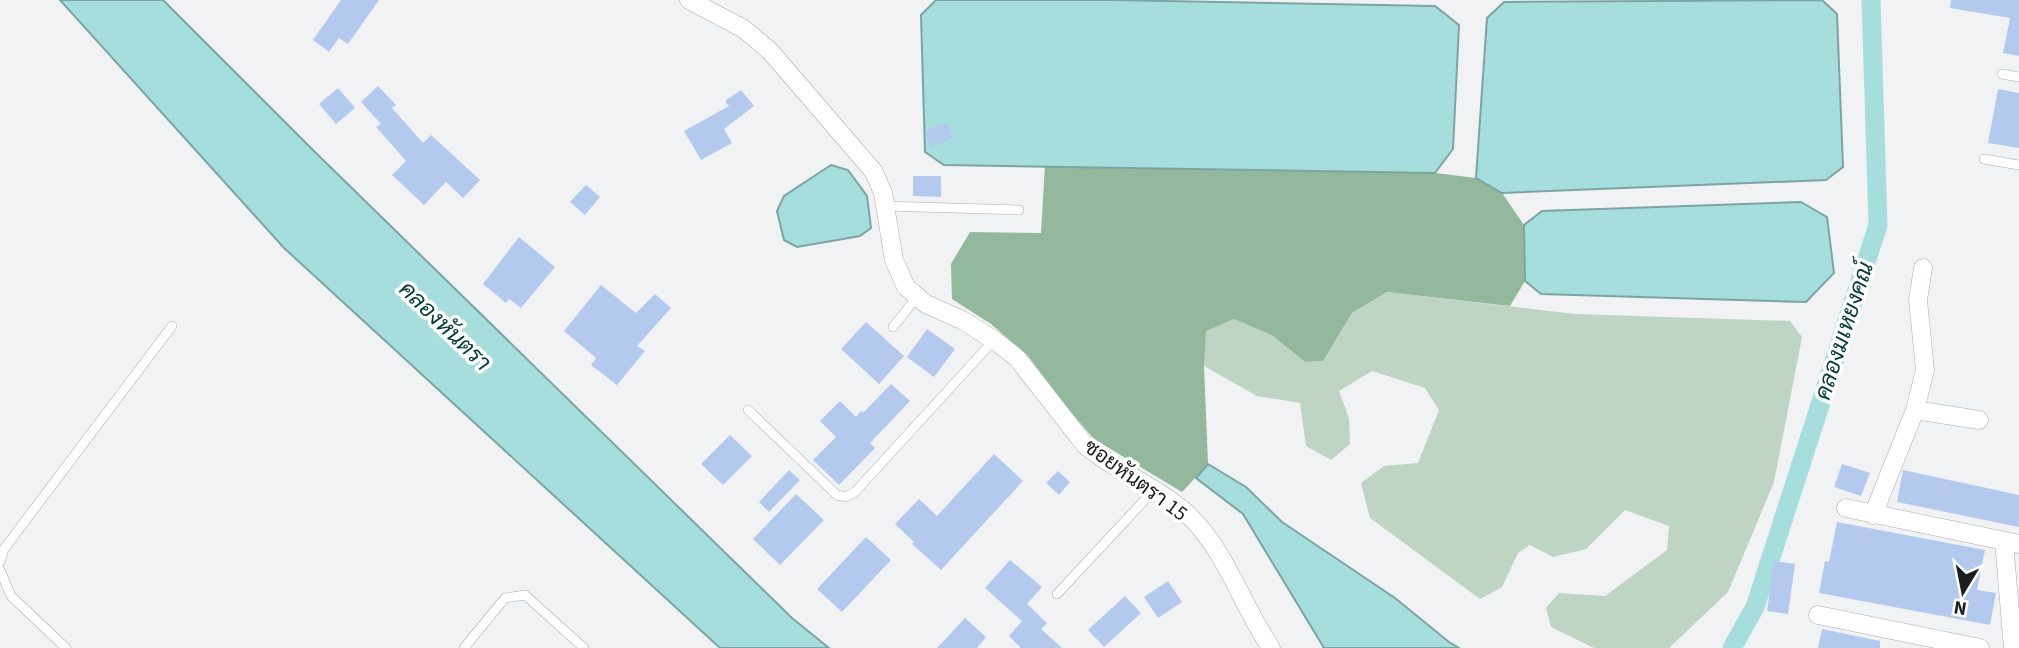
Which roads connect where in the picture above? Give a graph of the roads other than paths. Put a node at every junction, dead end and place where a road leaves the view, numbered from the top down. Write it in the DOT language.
graph roads {
  1 [pos="688,0"];
  2 [pos="2002,74"];
  3 [pos="2019,77"];
  4 [pos="1984,159"];
  5 [pos="2019,164"];
  6 [pos="886,206"];
  7 [pos="1019,210"];
  8 [pos="1923,268"];
  9 [pos="917,297"];
  10 [pos="172,327"];
  11 [pos="893,327"];
  12 [pos="994,340"];
  13 [pos="748,410"];
  14 [pos="1915,410"];
  15 [pos="1979,420"];
  16 [pos="1154,490"];
  17 [pos="1846,508"];
  18 [pos="1873,515"];
  19 [pos="2011,542"];
  20 [pos="0,562"];
  21 [pos="0,570"];
  22 [pos="1057,594"];
  23 [pos="1818,615"];
  24 [pos="66,648"];
  25 [pos="464,648"];
  26 [pos="584,648"];
  27 [pos="1271,648"];
  28 [pos="1980,648"];
  29 [pos="2013,648"];
  1 -- 6 [label="street, ซอยหันตรา 15"];
  2 -- 3 [label="lane"];
  4 -- 5 [label="lane"];
  6 -- 7 [label="lane"];
  6 -- 9 [label="street, ซอยหันตรา 15"];
  8 -- 14 [label="street"];
  9 -- 11 [label="lane"];
  9 -- 12 [label="street, ซอยหันตรา 15"];
  10 -- 20 [label="lane"];
  12 -- 13 [label="lane"];
  12 -- 16 [label="street, ซอยหันตรา 15"];
  14 -- 15 [label="street"];
  14 -- 18 [label="street"];
  16 -- 22 [label="lane"];
  16 -- 27 [label="street, ซอยหันตรา 15"];
  17 -- 18 [label="street"];
  18 -- 19 [label="street"];
  19 -- 29 [label="street"];
  21 -- 24 [label="lane"];
  23 -- 28 [label="street"];
  25 -- 26 [label="lane"];
}
